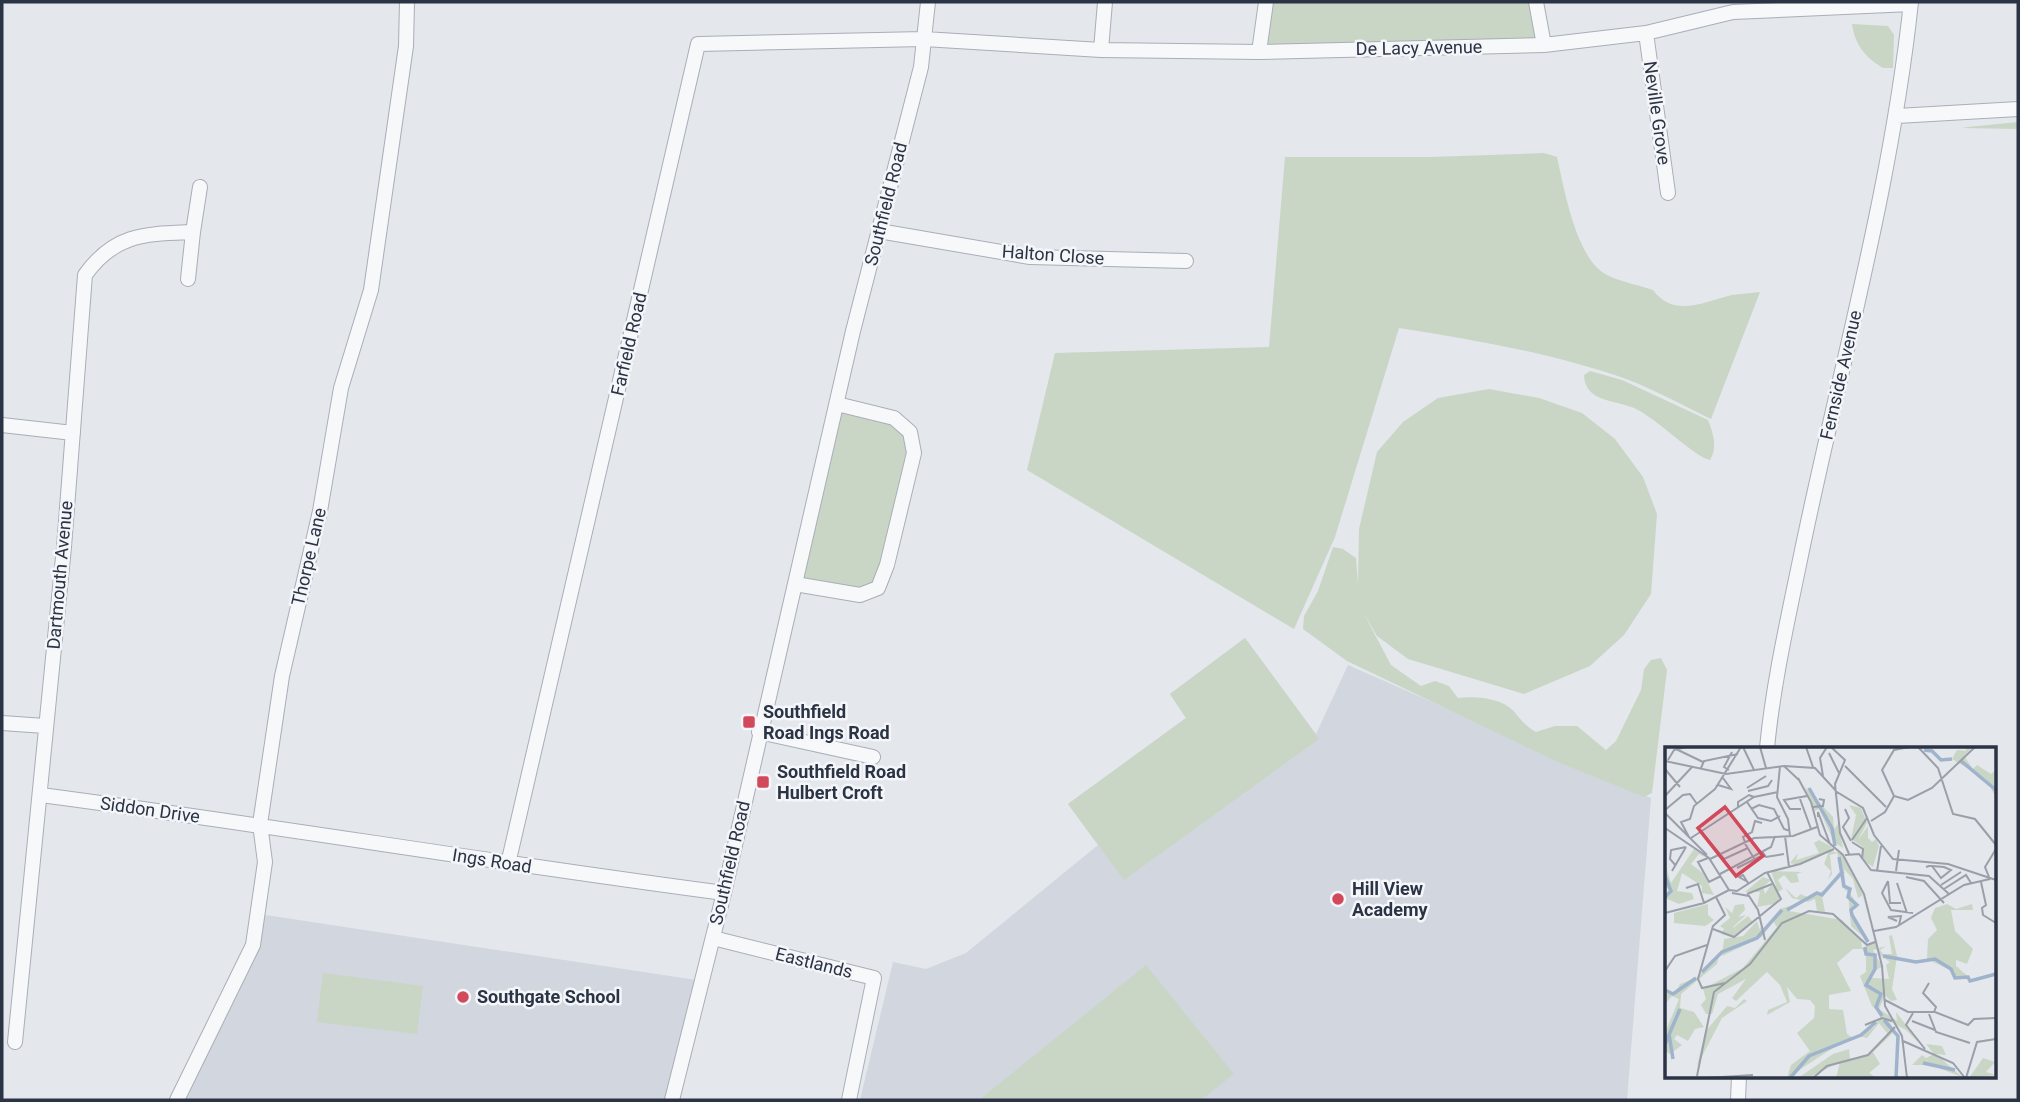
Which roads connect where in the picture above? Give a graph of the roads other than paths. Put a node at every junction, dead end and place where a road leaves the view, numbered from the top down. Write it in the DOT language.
graph roads {
  1 [pos="407,2"];
  2 [pos="928,2"];
  3 [pos="1105,2"];
  4 [pos="1266,2"];
  5 [pos="1536,2"];
  6 [pos="1911,3"];
  7 [pos="1733,7"];
  8 [pos="1646,33"];
  9 [pos="924,39"];
  10 [pos="1544,45"];
  11 [pos="1101,50"];
  12 [pos="1259,52"];
  13 [pos="2018,109"];
  14 [pos="1897,116"];
  15 [pos="200,187"];
  16 [pos="1668,192"];
  17 [pos="879,231"];
  18 [pos="193,232"];
  19 [pos="1186,261"];
  20 [pos="188,279"];
  21 [pos="837,404"];
  22 [pos="2,425"];
  23 [pos="73,433"];
  24 [pos="795,584"];
  25 [pos="2,723"];
  26 [pos="45,726"];
  27 [pos="760,732"];
  28 [pos="1767,747"];
  29 [pos="873,757"];
  30 [pos="41,795"];
  31 [pos="260,824"];
  32 [pos="508,864"];
  33 [pos="724,893"];
  34 [pos="713,938"];
  35 [pos="15,1042"];
  36 [pos="1739,1078"];
  37 [pos="177,1100"];
  38 [pos="671,1100"];
  39 [pos="849,1100"];
  40 [pos="1738,1100"];
  1 -- 31 [label="street, Thorpe Lane"];
  2 -- 9 [label="street, Southfield Road"];
  3 -- 11 [label="street"];
  4 -- 12 [label="street"];
  5 -- 10 [label="street"];
  6 -- 7 [label="street, De Lacy Avenue"];
  6 -- 14 [label="street, Fernside Avenue"];
  7 -- 8 [label="street, De Lacy Avenue"];
  8 -- 10 [label="street, De Lacy Avenue"];
  8 -- 16 [label="street, Neville Grove"];
  9 -- 11 [label="street, De Lacy Avenue"];
  9 -- 17 [label="street, Southfield Road"];
  9 -- 32 [label="street, Farfield Road"];
  10 -- 12 [label="street, De Lacy Avenue"];
  11 -- 12 [label="street, De Lacy Avenue"];
  13 -- 14 [label="street"];
  14 -- 28 [label="street, Fernside Avenue"];
  15 -- 18 [label="street"];
  17 -- 19 [label="street, Halton Close"];
  17 -- 21 [label="street, Southfield Road"];
  18 -- 20 [label="street"];
  18 -- 23 [label="street, Dartmouth Avenue"];
  21 -- 24 [label="street, Southfield Road"];
  21 -- 24 [label="street"];
  22 -- 23 [label="street"];
  23 -- 26 [label="street, Dartmouth Avenue"];
  24 -- 27 [label="street, Southfield Road"];
  25 -- 26 [label="street"];
  26 -- 30 [label="street, Dartmouth Avenue"];
  27 -- 29 [label="street"];
  27 -- 33 [label="street, Southfield Road"];
  30 -- 31 [label="street, Siddon Drive"];
  30 -- 35 [label="street, Dartmouth Avenue"];
  31 -- 32 [label="street, Ings Road"];
  31 -- 37 [label="street, Thorpe Lane"];
  32 -- 33 [label="street, Ings Road"];
  33 -- 34 [label="street, Southfield Road"];
  34 -- 38 [label="street, Southfield Road"];
  34 -- 39 [label="street, Eastlands"];
  36 -- 40 [label="street"];
}
